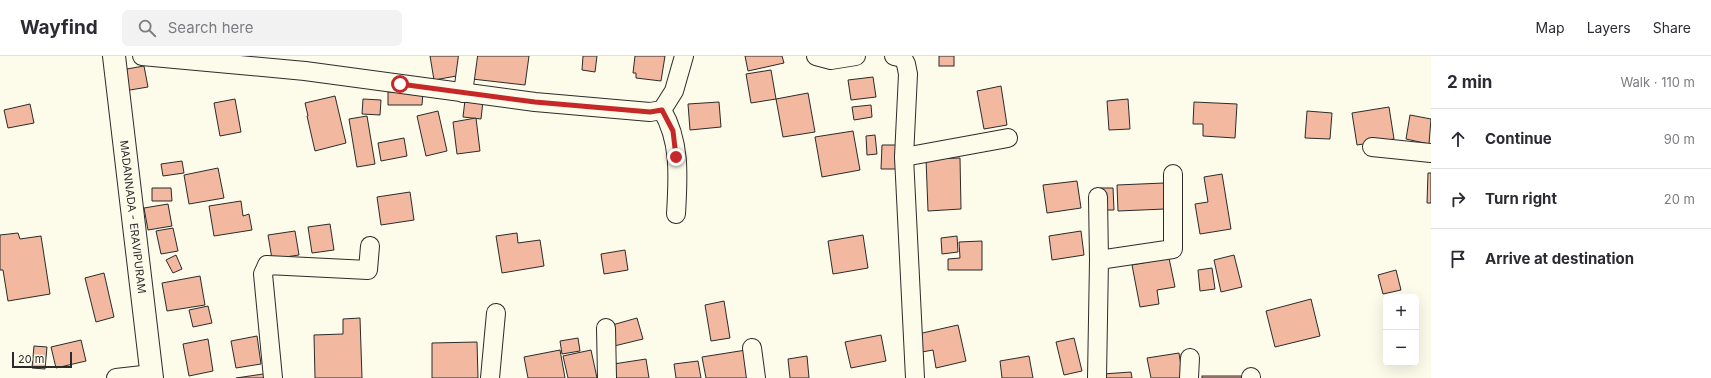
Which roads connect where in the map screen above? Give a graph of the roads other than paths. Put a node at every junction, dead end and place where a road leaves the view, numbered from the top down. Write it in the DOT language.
graph roads {
  1 [pos="114,56"];
  2 [pos="142,56"];
  3 [pos="468,56"];
  4 [pos="684,56"];
  5 [pos="816,56"];
  6 [pos="856,56"];
  7 [pos="894,56"];
  8 [pos="463,93"];
  9 [pos="662,110"];
  10 [pos="1008,138"];
  11 [pos="1372,147"];
  12 [pos="1431,153"];
  13 [pos="904,156"];
  14 [pos="1173,174"];
  15 [pos="1098,197"];
  16 [pos="676,214"];
  17 [pos="370,246"];
  18 [pos="1099,260"];
  19 [pos="496,313"];
  20 [pos="606,328"];
  21 [pos="752,348"];
  22 [pos="1190,358"];
  23 [pos="152,376"];
  24 [pos="116,378"];
  25 [pos="273,378"];
  26 [pos="490,378"];
  27 [pos="607,378"];
  28 [pos="756,378"];
  29 [pos="915,378"];
  30 [pos="1097,378"];
  31 [pos="1189,378"];
  1 -- 23 [label="main road, MADANNADA - ERAVIPURAM"];
  2 -- 8 [label="street"];
  3 -- 8 [label="street"];
  4 -- 9 [label="street"];
  5 -- 6 [label="street"];
  7 -- 13 [label="street"];
  8 -- 9 [label="street"];
  9 -- 16 [label="street"];
  10 -- 13 [label="street"];
  11 -- 12 [label="street"];
  13 -- 29 [label="street"];
  14 -- 18 [label="street"];
  15 -- 18 [label="street"];
  17 -- 25 [label="street"];
  18 -- 30 [label="street"];
  19 -- 26 [label="street"];
  20 -- 27 [label="street"];
  21 -- 28 [label="street"];
  22 -- 31 [label="street"];
  23 -- 24 [label="street"];
}
